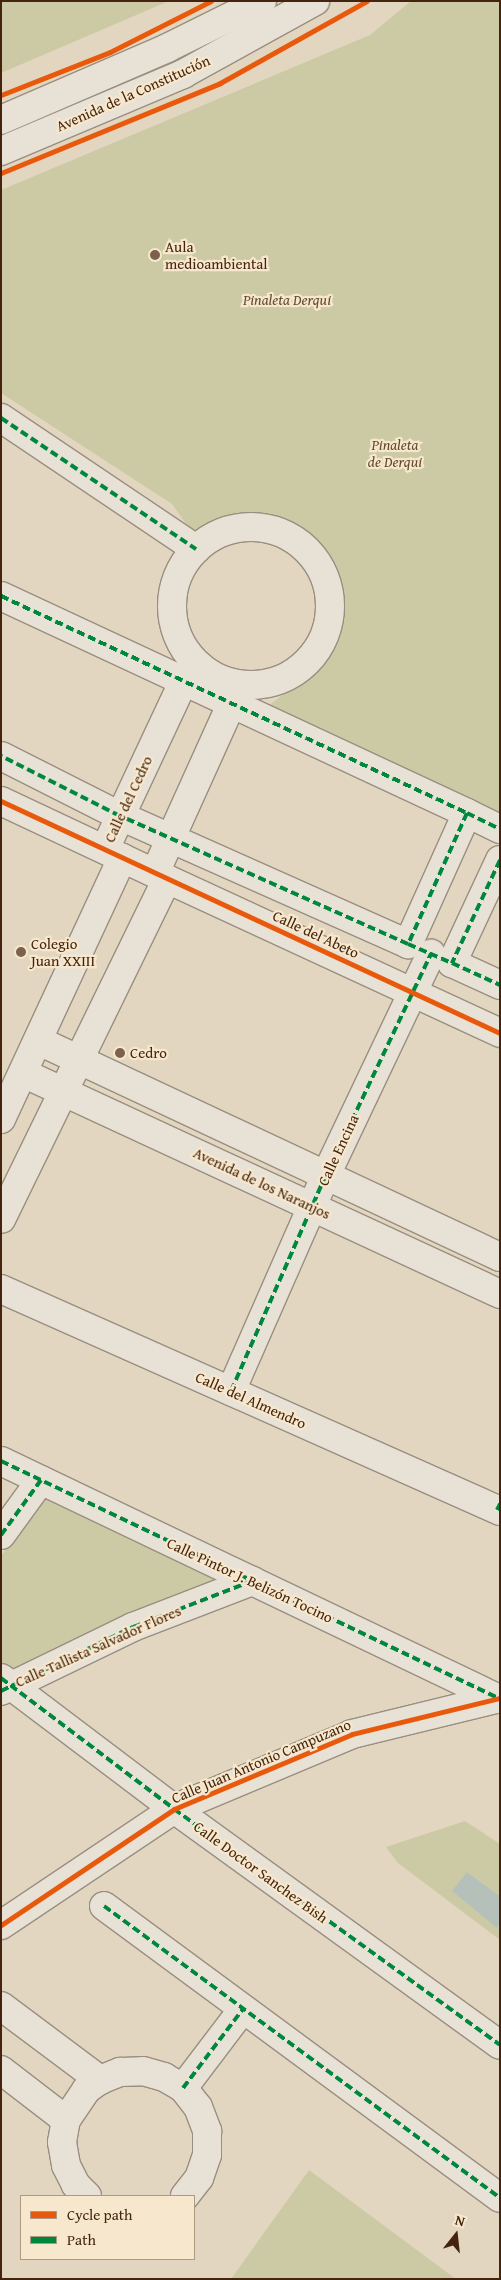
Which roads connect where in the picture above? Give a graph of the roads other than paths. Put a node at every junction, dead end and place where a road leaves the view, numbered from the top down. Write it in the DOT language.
graph roads {
  1 [pos="262,1"];
  2 [pos="315,1"];
  3 [pos="1,120"];
  4 [pos="1,151"];
  5 [pos="1,418"];
  6 [pos="196,549"];
  7 [pos="1,596"];
  8 [pos="192,673"];
  9 [pos="236,694"];
  10 [pos="1,756"];
  11 [pos="1,801"];
  12 [pos="467,813"];
  13 [pos="120,816"];
  14 [pos="500,829"];
  15 [pos="171,836"];
  16 [pos="113,853"];
  17 [pos="500,860"];
  18 [pos="161,876"];
  19 [pos="430,954"];
  20 [pos="500,985"];
  21 [pos="412,993"];
  22 [pos="500,1033"];
  23 [pos="39,1041"];
  24 [pos="79,1060"];
  25 [pos="23,1073"];
  26 [pos="63,1093"];
  27 [pos="1,1119"];
  28 [pos="326,1175"];
  29 [pos="312,1206"];
  30 [pos="1,1219"];
  31 [pos="500,1257"];
  32 [pos="1,1289"];
  33 [pos="500,1294"];
  34 [pos="230,1391"];
  35 [pos="1,1462"];
  36 [pos="41,1480"];
  37 [pos="499,1508"];
  38 [pos="1,1535"];
  39 [pos="252,1581"];
  40 [pos="4,1685"];
  41 [pos="499,1698"];
  42 [pos="174,1810"];
  43 [pos="104,1906"];
  44 [pos="1,1925"];
  45 [pos="1,2006"];
  46 [pos="242,2009"];
  47 [pos="500,2045"];
  48 [pos="1,2070"];
  49 [pos="100,2080"];
  50 [pos="183,2088"];
  51 [pos="66,2120"];
  52 [pos="86,2195"];
  53 [pos="186,2195"];
  54 [pos="500,2198"];
  1 -- 3 [label="street, Avenida de la Constitución"];
  2 -- 4 [label="street, Avenida de la Constitución"];
  5 -- 6 [label="street"];
  6 -- 8 [label="street"];
  6 -- 9 [label="street"];
  7 -- 8 [label="street"];
  8 -- 9 [label="street"];
  8 -- 13 [label="street, Calle del Cedro"];
  9 -- 12 [label="street"];
  9 -- 15 [label="street"];
  10 -- 13 [label="street"];
  11 -- 16 [label="street, Calle del Abeto"];
  12 -- 14 [label="street"];
  12 -- 19 [label="street"];
  13 -- 15 [label="street"];
  13 -- 16 [label="street, Calle del Cedro"];
  15 -- 18 [label="street"];
  15 -- 19 [label="street"];
  16 -- 18 [label="street, Calle del Abeto"];
  16 -- 23 [label="street, Calle del Cedro"];
  17 -- 19 [label="street"];
  18 -- 21 [label="street, Calle del Abeto"];
  18 -- 24 [label="street"];
  19 -- 20 [label="street"];
  19 -- 21 [label="street, Calle Encina"];
  21 -- 22 [label="street, Calle del Abeto"];
  21 -- 28 [label="street, Calle Encina"];
  23 -- 24 [label="street"];
  23 -- 25 [label="street, Calle del Cedro"];
  24 -- 26 [label="street"];
  24 -- 28 [label="street"];
  25 -- 26 [label="street, Avenida de los Naranjos"];
  25 -- 27 [label="street, Calle del Cedro"];
  26 -- 29 [label="street, Avenida de los Naranjos"];
  26 -- 30 [label="street"];
  28 -- 29 [label="street, Calle Encina"];
  28 -- 31 [label="street"];
  29 -- 33 [label="street, Avenida de los Naranjos"];
  29 -- 34 [label="street, Calle Encina"];
  32 -- 34 [label="street, Calle del Almendro"];
  34 -- 37 [label="street, Calle del Almendro"];
  35 -- 36 [label="street, Calle Pintor J. Belizón Tocino"];
  36 -- 38 [label="street"];
  36 -- 39 [label="street, Calle Pintor J. Belizón Tocino"];
  39 -- 40 [label="street, Calle Tallista Salvador Flores"];
  39 -- 41 [label="street, Calle Pintor J. Belizón Tocino"];
  40 -- 42 [label="street, Calle Doctor Sanchez Bish"];
  41 -- 42 [label="street, Calle Juan Antonio Campuzano"];
  42 -- 44 [label="street, Calle Juan Antonio Campuzano"];
  42 -- 47 [label="street, Calle Doctor Sanchez Bish"];
  43 -- 46 [label="street"];
  45 -- 49 [label="street"];
  46 -- 50 [label="street"];
  46 -- 54 [label="street"];
  48 -- 51 [label="street"];
  49 -- 50 [label="street"];
  49 -- 51 [label="street"];
  50 -- 53 [label="street"];
  51 -- 52 [label="street"];
}
